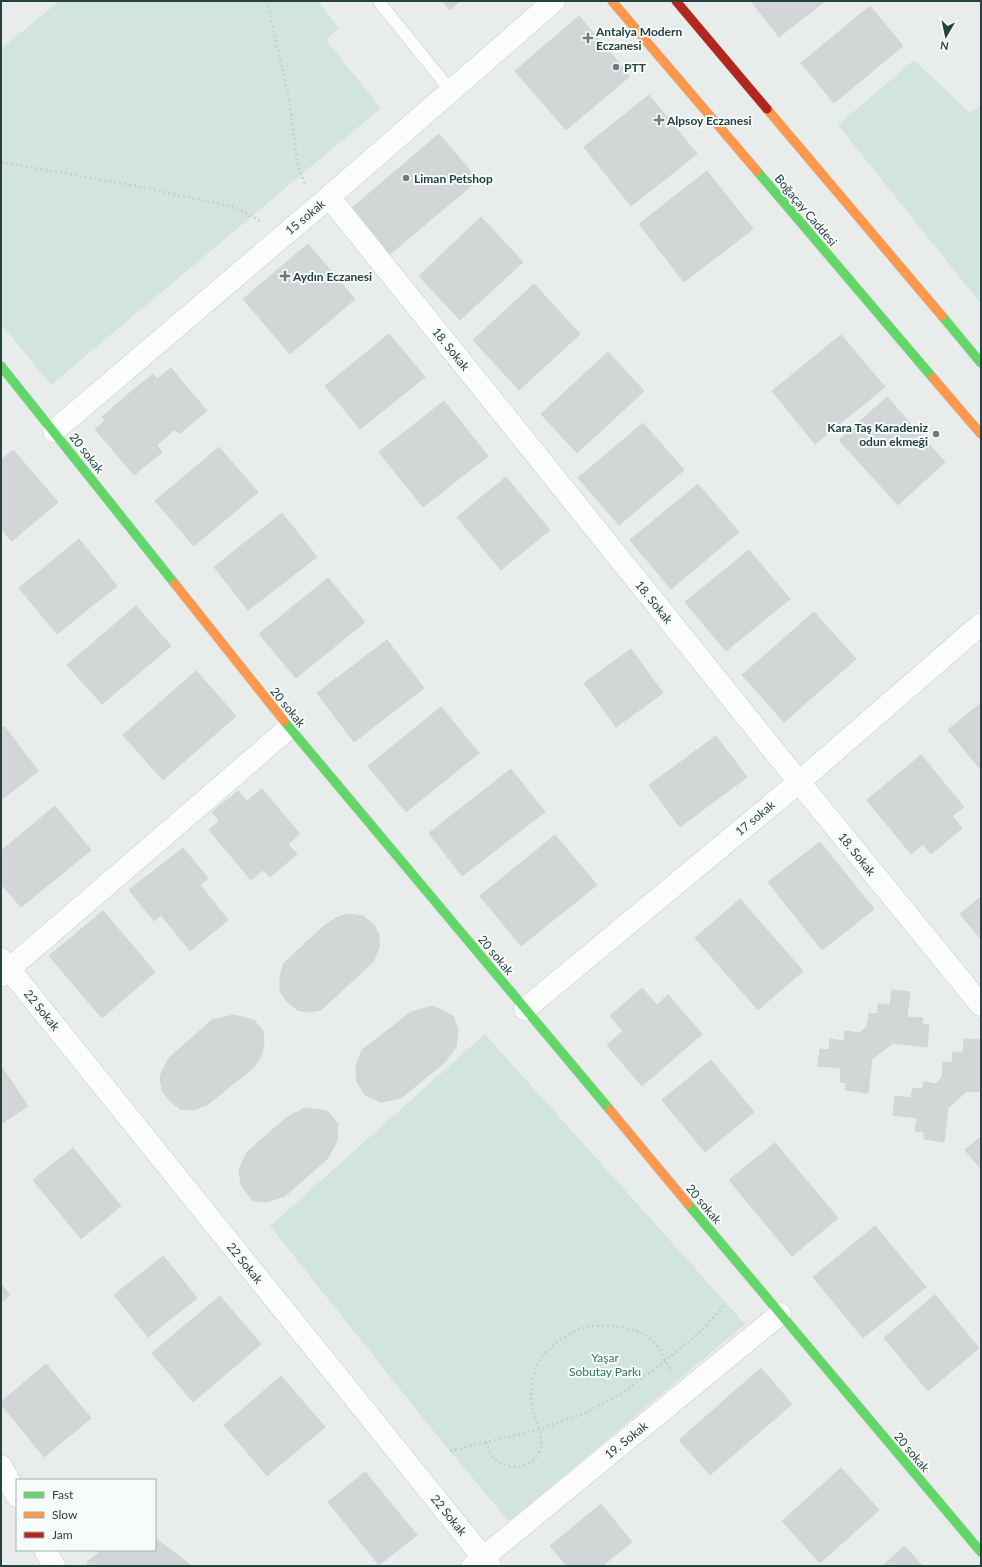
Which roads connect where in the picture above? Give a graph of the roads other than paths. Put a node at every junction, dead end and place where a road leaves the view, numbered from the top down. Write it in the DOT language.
graph roads {
  1 [pos="554,1"];
  2 [pos="612,1"];
  3 [pos="676,1"];
  4 [pos="380,3"];
  5 [pos="451,91"];
  6 [pos="329,196"];
  7 [pos="981,363"];
  8 [pos="1,366"];
  9 [pos="54,431"];
  10 [pos="981,434"];
  11 [pos="981,624"];
  12 [pos="289,728"];
  13 [pos="799,782"];
  14 [pos="4,968"];
  15 [pos="981,1005"];
  16 [pos="526,1008"];
  17 [pos="780,1314"];
  18 [pos="1,1466"];
  19 [pos="16,1494"];
  20 [pos="46,1551"];
  21 [pos="981,1552"];
  22 [pos="482,1563"];
  23 [pos="54,1566"];
  1 -- 5 [label="street, 15 sokak"];
  2 -- 10 [label="street, Boğaçay Caddesi"];
  3 -- 7 [label="street"];
  4 -- 5 [label="lane"];
  5 -- 6 [label="street, 15 sokak"];
  6 -- 9 [label="street, 15 sokak"];
  6 -- 13 [label="street, 18. Sokak"];
  8 -- 9 [label="street, 20 sokak"];
  9 -- 12 [label="street, 20 sokak"];
  11 -- 13 [label="street, 17 sokak"];
  12 -- 14 [label="street"];
  12 -- 16 [label="street, 20 sokak"];
  13 -- 15 [label="street, 18. Sokak"];
  13 -- 16 [label="street, 17 sokak"];
  14 -- 22 [label="street, 22 Sokak"];
  16 -- 17 [label="street, 20 sokak"];
  17 -- 21 [label="street, 20 sokak"];
  17 -- 22 [label="street, 19. Sokak"];
  18 -- 19 [label="street"];
  20 -- 23 [label="street"];
}
